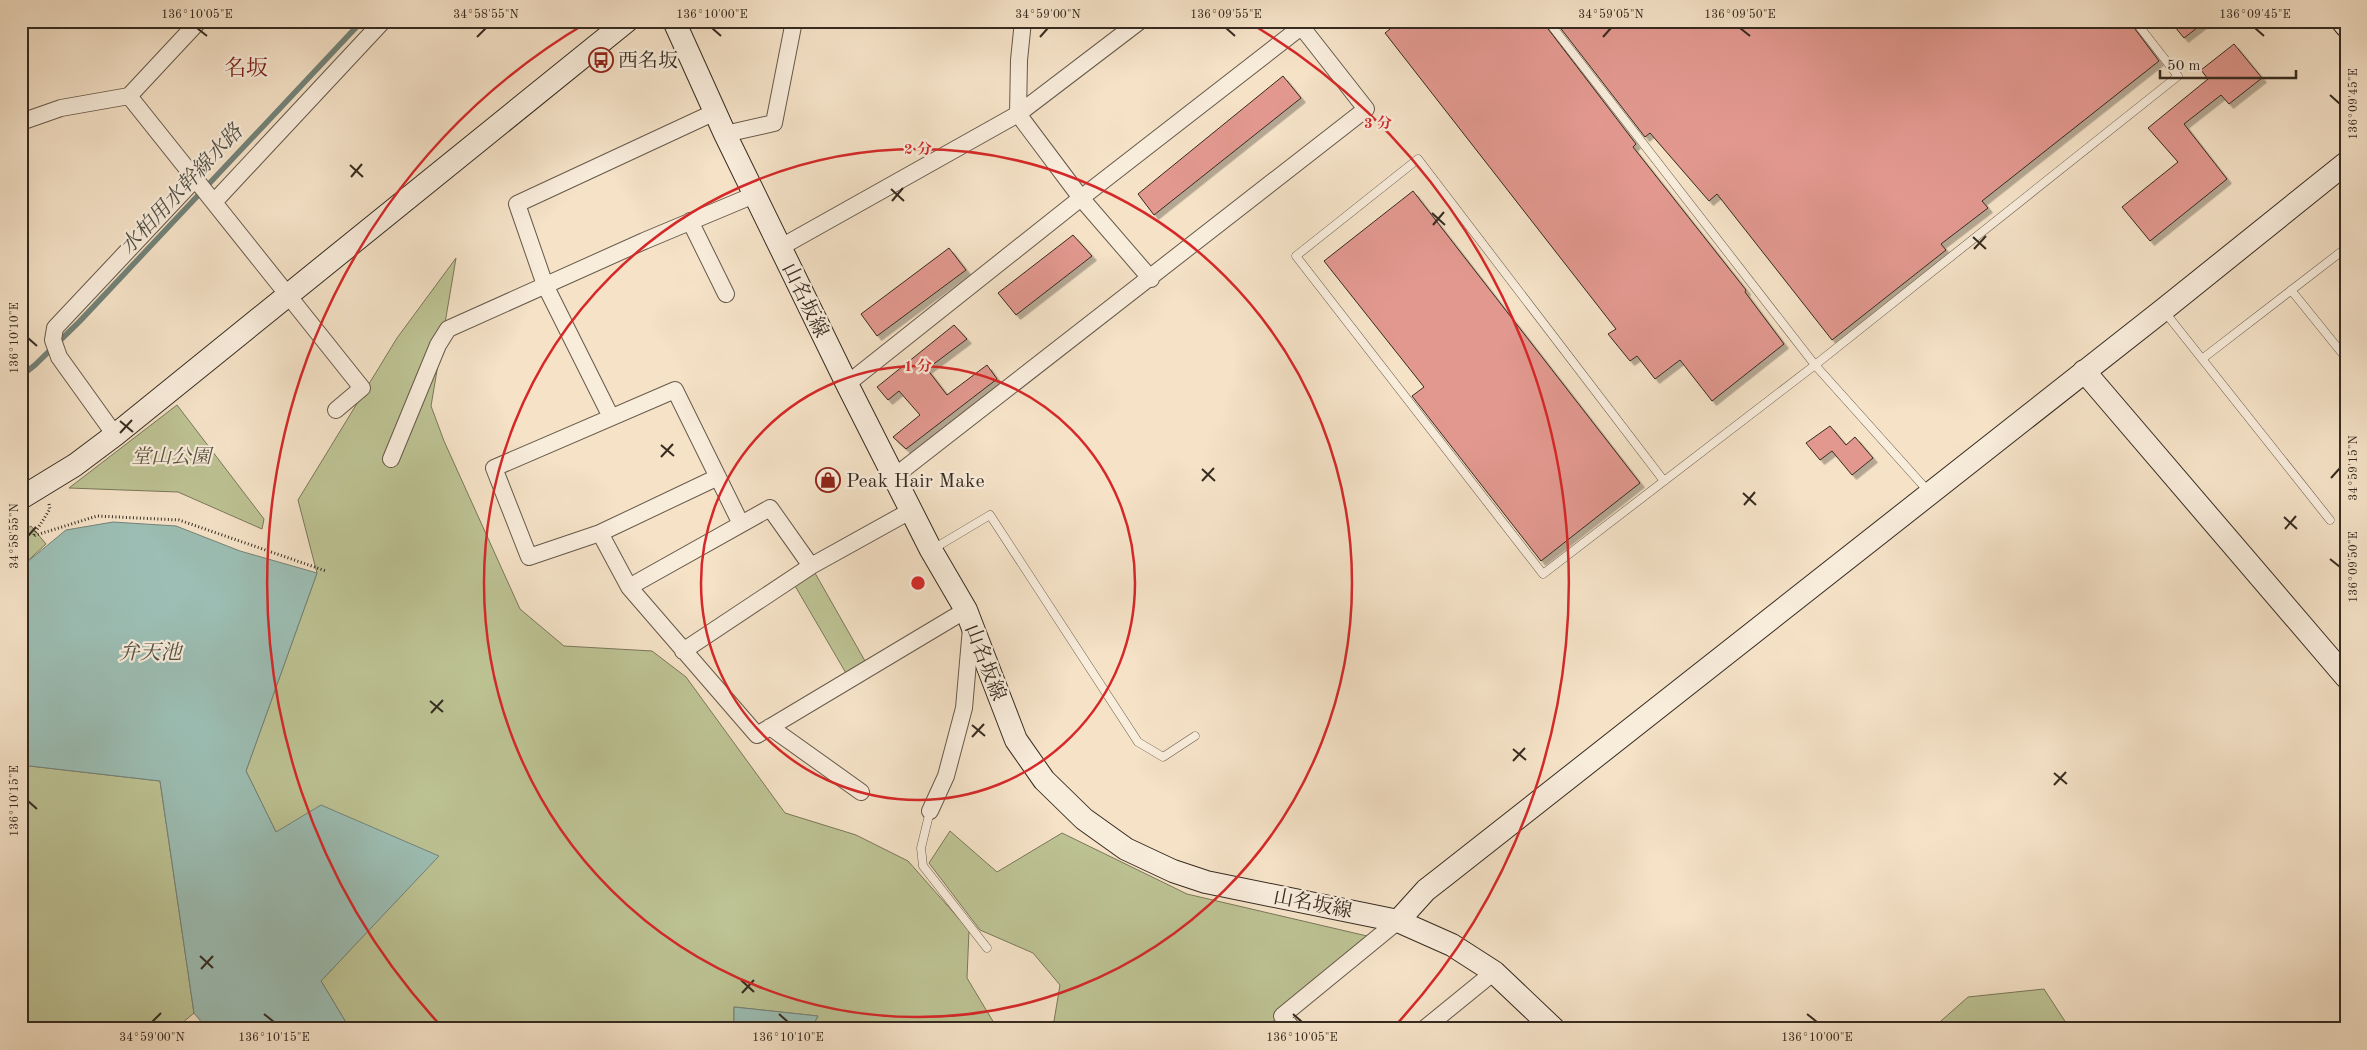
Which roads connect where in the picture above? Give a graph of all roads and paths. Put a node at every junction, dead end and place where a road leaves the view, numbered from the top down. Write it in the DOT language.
graph roads {
  1 [pos="199,21"];
  2 [pos="383,21"];
  3 [pos="627,21"];
  4 [pos="674,21"];
  5 [pos="794,21"];
  6 [pos="1023,21"];
  7 [pos="1140,21"];
  8 [pos="1548,21"];
  9 [pos="2135,21"];
  10 [pos="2342,21"];
  11 [pos="1299,24"];
  12 [pos="2346,26"];
  13 [pos="129,96"];
  14 [pos="715,112"];
  15 [pos="1018,114"];
  16 [pos="21,122"];
  17 [pos="724,134"];
  18 [pos="2346,162"];
  19 [pos="196,178"];
  20 [pos="754,195"];
  21 [pos="1081,198"];
  22 [pos="215,201"];
  23 [pos="690,221"];
  24 [pos="780,247"];
  25 [pos="2346,248"];
  26 [pos="1150,279"];
  27 [pos="545,285"];
  28 [pos="2291,290"];
  29 [pos="287,294"];
  30 [pos="726,294"];
  31 [pos="2163,310"];
  32 [pos="2346,358"];
  33 [pos="2202,359"];
  34 [pos="1815,365"];
  35 [pos="2084,371"];
  36 [pos="848,384"];
  37 [pos="336,410"];
  38 [pos="611,417"];
  39 [pos="115,435"];
  40 [pos="390,459"];
  41 [pos="895,476"];
  42 [pos="718,477"];
  43 [pos="1664,481"];
  44 [pos="44,484"];
  45 [pos="1930,493"];
  46 [pos="21,498"];
  47 [pos="912,510"];
  48 [pos="2330,520"];
  49 [pos="741,524"];
  50 [pos="600,532"];
  51 [pos="932,550"];
  52 [pos="811,566"];
  53 [pos="326,571"];
  54 [pos="629,588"];
  55 [pos="968,617"];
  56 [pos="683,652"];
  57 [pos="2346,677"];
  58 [pos="770,727"];
  59 [pos="1195,736"];
  60 [pos="861,792"];
  61 [pos="930,812"];
  62 [pos="1398,921"];
  63 [pos="987,948"];
  64 [pos="1494,972"];
  65 [pos="1293,1029"];
  66 [pos="1424,1029"];
  67 [pos="1554,1029"];
  1 -- 13 [label="street"];
  2 -- 22 [label="street"];
  3 -- 29 [label="street"];
  4 -- 14 [label="street, 山名坂線"];
  5 -- 17 [label="street"];
  6 -- 15 [label="street"];
  7 -- 15 [label="street"];
  8 -- 34 [label="lane"];
  9 -- 34 [label="lane"];
  10 -- 12 [label="street"];
  11 -- 21 [label="street"];
  11 -- 26 [label="street"];
  13 -- 16 [label="street"];
  13 -- 19 [label="street"];
  14 -- 17 [label="street, 山名坂線"];
  14 -- 27 [label="street"];
  15 -- 21 [label="street"];
  15 -- 24 [label="street"];
  17 -- 20 [label="street, 山名坂線"];
  18 -- 31 [label="street"];
  19 -- 22 [label="street"];
  19 -- 39 [label="street"];
  20 -- 23 [label="street"];
  20 -- 24 [label="street, 山名坂線"];
  21 -- 26 [label="street"];
  21 -- 36 [label="street"];
  22 -- 29 [label="street"];
  23 -- 27 [label="street"];
  23 -- 30 [label="street"];
  24 -- 36 [label="street, 山名坂線"];
  25 -- 28 [label="lane"];
  26 -- 41 [label="street"];
  27 -- 38 [label="street"];
  27 -- 40 [label="street"];
  28 -- 32 [label="lane"];
  28 -- 33 [label="lane"];
  29 -- 37 [label="street"];
  29 -- 39 [label="street"];
  31 -- 33 [label="lane"];
  31 -- 35 [label="street"];
  33 -- 48 [label="lane"];
  34 -- 43 [label="lane"];
  34 -- 45 [label="lane"];
  35 -- 45 [label="street"];
  35 -- 57 [label="street"];
  36 -- 41 [label="street, 山名坂線"];
  38 -- 42 [label="street"];
  38 -- 50 [label="street"];
  39 -- 44 [label="street"];
  41 -- 47 [label="street, 山名坂線"];
  42 -- 49 [label="street"];
  42 -- 50 [label="street"];
  43 -- 43 [label="lane"];
  44 -- 46 [label="street"];
  44 -- 53 [label="path"];
  45 -- 62 [label="street"];
  47 -- 51 [label="street, 山名坂線"];
  47 -- 52 [label="street"];
  49 -- 52 [label="street"];
  49 -- 54 [label="street"];
  50 -- 54 [label="street"];
  51 -- 55 [label="street, 山名坂線"];
  51 -- 59 [label="lane"];
  52 -- 56 [label="street"];
  54 -- 56 [label="street"];
  55 -- 58 [label="street"];
  55 -- 61 [label="street"];
  55 -- 62 [label="street, 山名坂線"];
  56 -- 58 [label="street"];
  58 -- 60 [label="street"];
  61 -- 63 [label="lane"];
  62 -- 64 [label="street, 山名坂線"];
  62 -- 65 [label="street"];
  64 -- 66 [label="street"];
  64 -- 67 [label="street, 山名坂線"];
}
